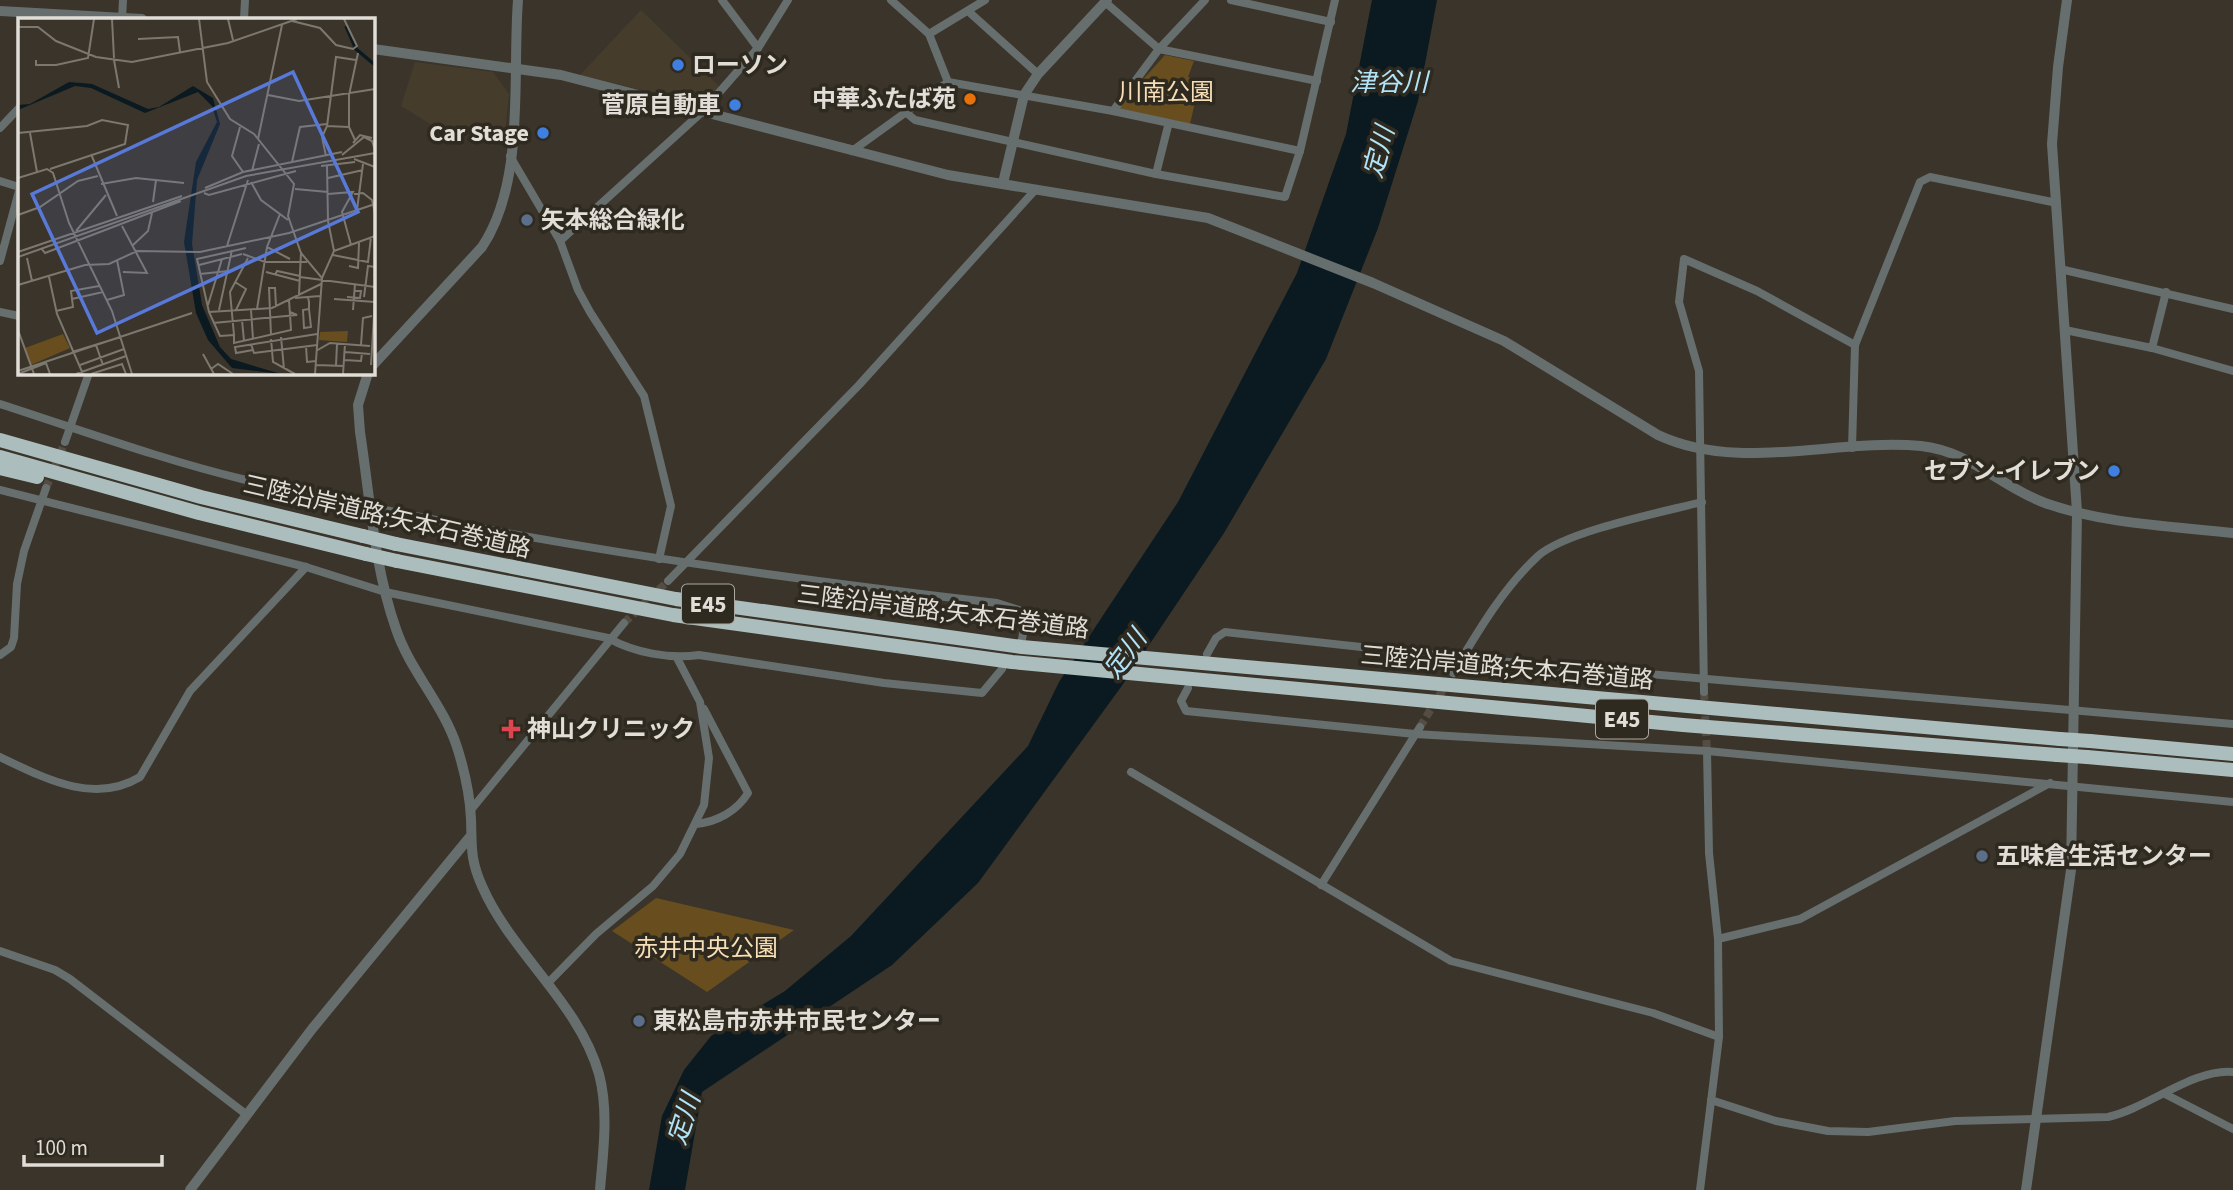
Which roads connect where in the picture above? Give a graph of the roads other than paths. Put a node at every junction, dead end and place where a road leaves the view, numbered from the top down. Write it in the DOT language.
graph roads {
  1 [pos="123,0"];
  2 [pos="246,0"];
  3 [pos="519,0"];
  4 [pos="722,0"];
  5 [pos="788,0"];
  6 [pos="891,0"];
  7 [pos="985,0"];
  8 [pos="1205,0"];
  9 [pos="1231,0"];
  10 [pos="1335,0"];
  11 [pos="2067,0"];
  12 [pos="1106,1"];
  13 [pos="968,11"];
  14 [pos="1,12"];
  15 [pos="122,18"];
  16 [pos="244,18"];
  17 [pos="1331,22"];
  18 [pos="929,34"];
  19 [pos="758,48"];
  20 [pos="374,49"];
  21 [pos="1159,49"];
  22 [pos="515,68"];
  23 [pos="1038,74"];
  24 [pos="1317,81"];
  25 [pos="948,82"];
  26 [pos="1024,95"];
  27 [pos="18,109"];
  28 [pos="702,111"];
  29 [pos="904,111"];
  30 [pos="1113,111"];
  31 [pos="1168,126"];
  32 [pos="0,128"];
  33 [pos="1012,144"];
  34 [pos="852,151"];
  35 [pos="1300,151"];
  36 [pos="510,156"];
  37 [pos="1156,174"];
  38 [pos="0,181"];
  39 [pos="1003,183"];
  40 [pos="18,189"];
  41 [pos="1037,189"];
  42 [pos="18,193"];
  43 [pos="2057,203"];
  44 [pos="560,241"];
  45 [pos="0,261"];
  46 [pos="2060,269"];
  47 [pos="2166,292"];
  48 [pos="2233,309"];
  49 [pos="0,312"];
  50 [pos="18,316"];
  51 [pos="2065,330"];
  52 [pos="1855,345"];
  53 [pos="2152,348"];
  54 [pos="374,363"];
  55 [pos="2233,370"];
  56 [pos="89,374"];
  57 [pos="368,374"];
  58 [pos="0,404"];
  59 [pos="71,427"];
  60 [pos="0,440"];
  61 [pos="65,442"];
  62 [pos="1853,448"];
  63 [pos="1702,450"];
  64 [pos="0,457"];
  65 [pos="0,468"];
  66 [pos="46,488"];
  67 [pos="0,490"];
  68 [pos="40,500"];
  69 [pos="1702,502"];
  70 [pos="372,506"];
  71 [pos="2077,512"];
  72 [pos="199,513"];
  73 [pos="2233,533"];
  74 [pos="659,559"];
  75 [pos="686,564"];
  76 [pos="306,566"];
  77 [pos="668,580"];
  78 [pos="385,592"];
  79 [pos="624,623"];
  80 [pos="608,638"];
  81 [pos="1022,643"];
  82 [pos="0,655"];
  83 [pos="1462,657"];
  84 [pos="677,658"];
  85 [pos="1201,659"];
  86 [pos="1007,666"];
  87 [pos="1452,673"];
  88 [pos="1704,677"];
  89 [pos="1187,683"];
  90 [pos="1704,692"];
  91 [pos="700,702"];
  92 [pos="2076,712"];
  93 [pos="2233,724"];
  94 [pos="1418,730"];
  95 [pos="1707,751"];
  96 [pos="2233,754"];
  97 [pos="0,757"];
  98 [pos="2233,770"];
  99 [pos="1131,772"];
  100 [pos="2049,783"];
  101 [pos="2074,785"];
  102 [pos="2233,802"];
  103 [pos="470,811"];
  104 [pos="696,824"];
  105 [pos="469,838"];
  106 [pos="1321,885"];
  107 [pos="1718,939"];
  108 [pos="0,951"];
  109 [pos="547,984"];
  110 [pos="1719,1037"];
  111 [pos="2233,1072"];
  112 [pos="2165,1094"];
  113 [pos="1711,1100"];
  114 [pos="247,1115"];
  115 [pos="2035,1118"];
  116 [pos="2233,1129"];
  117 [pos="190,1190"];
  118 [pos="600,1190"];
  119 [pos="1700,1190"];
  120 [pos="2026,1190"];
  1 -- 15 [label="street"];
  2 -- 16 [label="street"];
  3 -- 22 [label="street"];
  4 -- 19 [label="street"];
  5 -- 19 [label="street"];
  6 -- 18 [label="street"];
  7 -- 13 [label="street"];
  8 -- 21 [label="street"];
  9 -- 17 [label="street"];
  10 -- 17 [label="street"];
  11 -- 43 [label="street"];
  12 -- 21 [label="street"];
  12 -- 23 [label="street"];
  13 -- 18 [label="street"];
  13 -- 23 [label="street"];
  14 -- 15 [label="street"];
  17 -- 24 [label="street"];
  18 -- 25 [label="street"];
  19 -- 28 [label="street"];
  20 -- 22 [label="street"];
  21 -- 24 [label="street"];
  21 -- 30 [label="street"];
  22 -- 28 [label="street"];
  22 -- 36 [label="street"];
  23 -- 26 [label="street"];
  24 -- 35 [label="street"];
  25 -- 26 [label="street"];
  25 -- 29 [label="street"];
  26 -- 30 [label="street"];
  26 -- 33 [label="street"];
  27 -- 32 [label="street"];
  28 -- 34 [label="street"];
  28 -- 44 [label="street"];
  29 -- 33 [label="street"];
  29 -- 34 [label="street"];
  30 -- 31 [label="street"];
  31 -- 35 [label="street"];
  31 -- 37 [label="street"];
  33 -- 37 [label="street"];
  33 -- 39 [label="street"];
  34 -- 39 [label="street"];
  35 -- 37 [label="street"];
  36 -- 44 [label="street"];
  36 -- 54 [label="street"];
  38 -- 40 [label="street"];
  39 -- 41 [label="street"];
  41 -- 63 [label="street"];
  41 -- 75 [label="street"];
  42 -- 45 [label="street"];
  43 -- 46 [label="street"];
  43 -- 52 [label="street"];
  44 -- 74 [label="street"];
  46 -- 47 [label="street"];
  46 -- 51 [label="street"];
  47 -- 48 [label="street"];
  47 -- 53 [label="street"];
  49 -- 50 [label="street"];
  51 -- 53 [label="street"];
  51 -- 71 [label="street"];
  52 -- 62 [label="street"];
  52 -- 63 [label="street"];
  53 -- 55 [label="street"];
  56 -- 59 [label="street"];
  57 -- 70 [label="street"];
  58 -- 59 [label="street"];
  59 -- 61 [label="street"];
  59 -- 70 [label="street"];
  60 -- 81 [label="highway, 三陸沿岸道路;矢本石巻道路 / E45, bridge"];
  62 -- 63 [label="street"];
  62 -- 71 [label="street"];
  63 -- 69 [label="street"];
  64 -- 72 [label="highway, 三陸沿岸道路;矢本石巻道路 / E45"];
  65 -- 72 [label="highway"];
  66 -- 68 [label="street"];
  67 -- 68 [label="street"];
  68 -- 76 [label="street"];
  68 -- 82 [label="street"];
  69 -- 83 [label="street"];
  69 -- 88 [label="street"];
  70 -- 74 [label="street"];
  70 -- 78 [label="street"];
  71 -- 73 [label="street"];
  71 -- 92 [label="street"];
  72 -- 86 [label="highway, 三陸沿岸道路;矢本石巻道路 / E45, bridge"];
  74 -- 75 [label="street"];
  75 -- 77 [label="street"];
  75 -- 81 [label="street"];
  76 -- 78 [label="street"];
  76 -- 97 [label="street"];
  78 -- 80 [label="street"];
  78 -- 103 [label="street"];
  79 -- 80 [label="street"];
  80 -- 84 [label="street"];
  80 -- 103 [label="street"];
  81 -- 85 [label="highway, 三陸沿岸道路;矢本石巻道路 / E45"];
  83 -- 85 [label="street"];
  83 -- 87 [label="street"];
  83 -- 88 [label="street"];
  84 -- 86 [label="street"];
  84 -- 91 [label="street"];
  85 -- 96 [label="highway, 三陸沿岸道路;矢本石巻道路 / E45, bridge"];
  86 -- 89 [label="highway, 三陸沿岸道路;矢本石巻道路 / E45"];
  88 -- 90 [label="street"];
  88 -- 92 [label="street"];
  89 -- 94 [label="street"];
  89 -- 98 [label="highway, 三陸沿岸道路;矢本石巻道路 / E45, bridge"];
  91 -- 104 [label="street"];
  91 -- 104 [label="street"];
  92 -- 93 [label="street"];
  92 -- 101 [label="street"];
  94 -- 95 [label="street"];
  94 -- 106 [label="street"];
  95 -- 100 [label="street"];
  95 -- 107 [label="street"];
  99 -- 106 [label="street"];
  100 -- 101 [label="street"];
  100 -- 107 [label="street"];
  101 -- 102 [label="street"];
  101 -- 115 [label="street"];
  103 -- 105 [label="street"];
  104 -- 109 [label="street"];
  105 -- 109 [label="street"];
  105 -- 114 [label="street"];
  106 -- 110 [label="street"];
  107 -- 110 [label="street"];
  108 -- 114 [label="street"];
  109 -- 118 [label="street"];
  110 -- 113 [label="street"];
  111 -- 112 [label="street"];
  112 -- 115 [label="street"];
  112 -- 116 [label="street"];
  113 -- 115 [label="street"];
  113 -- 119 [label="street"];
  114 -- 117 [label="street"];
  115 -- 120 [label="street"];
}
